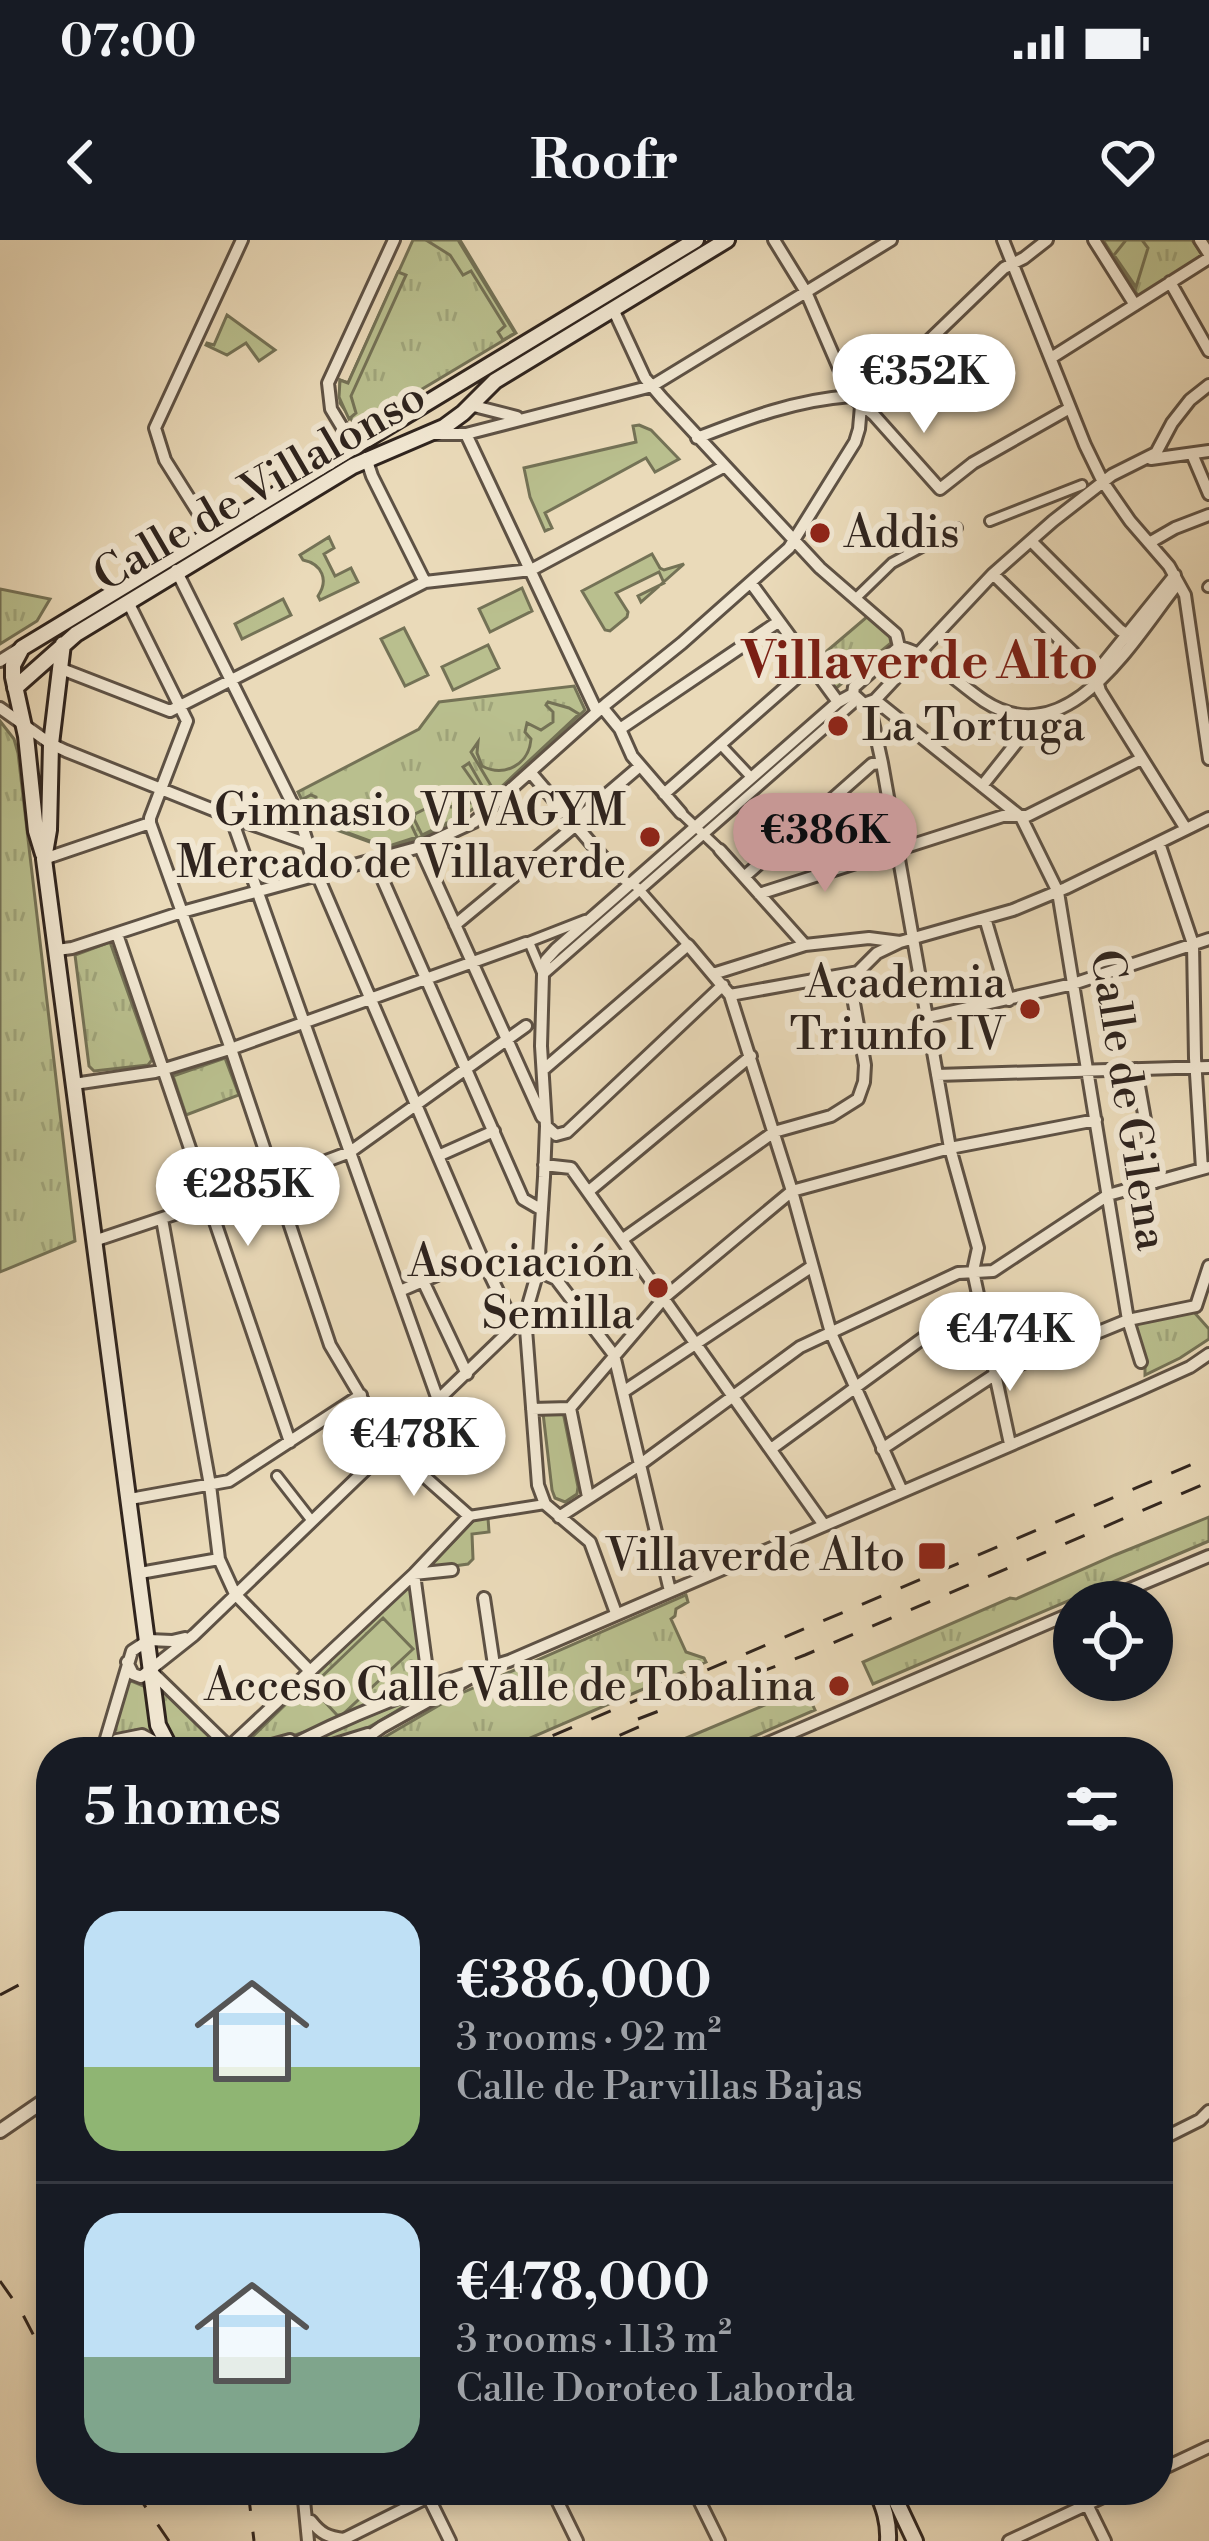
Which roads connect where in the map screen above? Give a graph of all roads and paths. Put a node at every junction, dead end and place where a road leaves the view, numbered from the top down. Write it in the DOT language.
graph roads {
  1 [pos="242,240"];
  2 [pos="394,240"];
  3 [pos="696,240"];
  4 [pos="728,240"];
  5 [pos="774,240"];
  6 [pos="891,240"];
  7 [pos="1004,240"];
  8 [pos="1047,240"];
  9 [pos="1094,240"];
  10 [pos="1201,240"];
  11 [pos="1209,256"];
  12 [pos="1014,263"];
  13 [pos="1170,282"];
  14 [pos="806,292"];
  15 [pos="1135,305"];
  16 [pos="613,309"];
  17 [pos="1209,351"];
  18 [pos="1051,358"];
  19 [pos="1209,385"];
  20 [pos="652,386"];
  21 [pos="444,393"];
  22 [pos="856,401"];
  23 [pos="470,405"];
  24 [pos="1070,408"];
  25 [pos="416,410"];
  26 [pos="520,418"];
  27 [pos="430,434"];
  28 [pos="466,434"];
  29 [pos="697,438"];
  30 [pos="1209,451"];
  31 [pos="360,453"];
  32 [pos="1192,454"];
  33 [pos="1148,459"];
  34 [pos="724,466"];
  35 [pos="1102,482"];
  36 [pos="1082,485"];
  37 [pos="1209,494"];
  38 [pos="1209,515"];
  39 [pos="990,520"];
  40 [pos="957,528"];
  41 [pos="211,533"];
  42 [pos="794,541"];
  43 [pos="1030,541"];
  44 [pos="1149,543"];
  45 [pos="170,558"];
  46 [pos="531,570"];
  47 [pos="178,573"];
  48 [pos="993,574"];
  49 [pos="1175,575"];
  50 [pos="425,582"];
  51 [pos="751,583"];
  52 [pos="856,598"];
  53 [pos="128,602"];
  54 [pos="778,622"];
  55 [pos="1130,637"];
  56 [pos="62,644"];
  57 [pos="899,647"];
  58 [pos="22,648"];
  59 [pos="920,654"];
  60 [pos="0,661"];
  61 [pos="809,666"];
  62 [pos="59,668"];
  63 [pos="232,680"];
  64 [pos="1096,680"];
  65 [pos="7,690"];
  66 [pos="864,699"];
  67 [pos="838,702"];
  68 [pos="180,706"];
  69 [pos="0,708"];
  70 [pos="600,710"];
  71 [pos="1042,715"];
  72 [pos="1206,717"];
  73 [pos="23,725"];
  74 [pos="620,729"];
  75 [pos="51,744"];
  76 [pos="720,744"];
  77 [pos="1141,759"];
  78 [pos="1209,759"];
  79 [pos="882,763"];
  80 [pos="640,766"];
  81 [pos="531,773"];
  82 [pos="750,776"];
  83 [pos="982,786"];
  84 [pos="161,789"];
  85 [pos="664,794"];
  86 [pos="680,813"];
  87 [pos="231,817"];
  88 [pos="1021,817"];
  89 [pos="1209,818"];
  90 [pos="150,823"];
  91 [pos="576,825"];
  92 [pos="1186,829"];
  93 [pos="699,831"];
  94 [pos="1159,843"];
  95 [pos="308,844"];
  96 [pos="420,847"];
  97 [pos="896,849"];
  98 [pos="720,850"];
  99 [pos="44,859"];
  100 [pos="374,860"];
  101 [pos="614,870"];
  102 [pos="317,874"];
  103 [pos="744,877"];
  104 [pos="635,887"];
  105 [pos="257,891"];
  106 [pos="1058,892"];
  107 [pos="759,894"];
  108 [pos="182,911"];
  109 [pos="592,917"];
  110 [pos="985,918"];
  111 [pos="455,925"];
  112 [pos="117,934"];
  113 [pos="1209,939"];
  114 [pos="906,940"];
  115 [pos="527,942"];
  116 [pos="1193,944"];
  117 [pos="688,945"];
  118 [pos="805,945"];
  119 [pos="57,950"];
  120 [pos="472,964"];
  121 [pos="858,972"];
  122 [pos="713,974"];
  123 [pos="543,975"];
  124 [pos="427,980"];
  125 [pos="1073,984"];
  126 [pos="1209,985"];
  127 [pos="726,990"];
  128 [pos="1192,990"];
  129 [pos="371,1000"];
  130 [pos="1009,1000"];
  131 [pos="543,1013"];
  132 [pos="928,1017"];
  133 [pos="304,1023"];
  134 [pos="526,1026"];
  135 [pos="506,1040"];
  136 [pos="231,1049"];
  137 [pos="751,1056"];
  138 [pos="1195,1067"];
  139 [pos="1209,1067"];
  140 [pos="465,1068"];
  141 [pos="1136,1069"];
  142 [pos="163,1070"];
  143 [pos="544,1070"];
  144 [pos="1087,1071"];
  145 [pos="937,1075"];
  146 [pos="74,1084"];
  147 [pos="416,1104"];
  148 [pos="1096,1120"];
  149 [pos="546,1126"];
  150 [pos="494,1131"];
  151 [pos="774,1132"];
  152 [pos="950,1148"];
  153 [pos="350,1152"];
  154 [pos="438,1156"];
  155 [pos="544,1165"];
  156 [pos="1205,1168"];
  157 [pos="276,1180"];
  158 [pos="1156,1181"];
  159 [pos="589,1191"];
  160 [pos="792,1191"];
  161 [pos="1108,1195"];
  162 [pos="208,1203"];
  163 [pos="542,1210"];
  164 [pos="162,1220"];
  165 [pos="623,1239"];
  166 [pos="94,1241"];
  167 [pos="481,1256"];
  168 [pos="1209,1266"];
  169 [pos="812,1267"];
  170 [pos="538,1271"];
  171 [pos="973,1271"];
  172 [pos="423,1281"];
  173 [pos="400,1291"];
  174 [pos="665,1297"];
  175 [pos="978,1298"];
  176 [pos="1196,1306"];
  177 [pos="525,1316"];
  178 [pos="1209,1319"];
  179 [pos="1128,1320"];
  180 [pos="515,1327"];
  181 [pos="831,1333"];
  182 [pos="696,1342"];
  183 [pos="1209,1354"];
  184 [pos="614,1355"];
  185 [pos="1141,1362"];
  186 [pos="467,1373"];
  187 [pos="994,1375"];
  188 [pos="855,1388"];
  189 [pos="623,1392"];
  190 [pos="361,1395"];
  191 [pos="735,1396"];
  192 [pos="439,1400"];
  193 [pos="570,1408"];
  194 [pos="532,1409"];
  195 [pos="290,1442"];
  196 [pos="1010,1444"];
  197 [pos="390,1446"];
  198 [pos="771,1449"];
  199 [pos="882,1449"];
  200 [pos="264,1459"];
  201 [pos="638,1466"];
  202 [pos="209,1485"];
  203 [pos="902,1491"];
  204 [pos="588,1496"];
  205 [pos="130,1499"];
  206 [pos="545,1504"];
  207 [pos="469,1516"];
  208 [pos="560,1516"];
  209 [pos="311,1521"];
  210 [pos="824,1525"];
  211 [pos="1209,1556"];
  212 [pos="219,1559"];
  213 [pos="452,1570"];
  214 [pos="140,1573"];
  215 [pos="414,1574"];
  216 [pos="1149,1581"];
  217 [pos="670,1591"];
  218 [pos="235,1594"];
  219 [pos="484,1598"];
  220 [pos="616,1613"];
  221 [pos="1053,1621"];
  222 [pos="194,1635"];
  223 [pos="148,1640"];
  224 [pos="127,1662"];
  225 [pos="494,1666"];
  226 [pos="152,1670"];
  227 [pos="309,1670"];
  228 [pos="429,1685"];
  229 [pos="382,1727"];
  230 [pos="311,1735"];
  231 [pos="108,1737"];
  232 [pos="162,1737"];
  233 [pos="219,1737"];
  234 [pos="239,1737"];
  235 [pos="303,1737"];
  236 [pos="307,1737"];
  237 [pos="360,1737"];
  238 [pos="368,1737"];
  239 [pos="782,1737"];
  240 [pos="36,2107"];
  241 [pos="1209,2111"];
  242 [pos="0,2132"];
  243 [pos="1173,2134"];
  244 [pos="1209,2446"];
  245 [pos="1173,2464"];
  246 [pos="307,2505"];
  247 [pos="308,2505"];
  248 [pos="405,2505"];
  249 [pos="433,2505"];
  250 [pos="559,2505"];
  251 [pos="701,2505"];
  252 [pos="884,2505"];
  253 [pos="898,2505"];
  254 [pos="1087,2505"];
  255 [pos="311,2521"];
  256 [pos="342,2540"];
  257 [pos="310,2541"];
  258 [pos="450,2541"];
  259 [pos="577,2541"];
  260 [pos="719,2541"];
  261 [pos="888,2541"];
  262 [pos="915,2541"];
  263 [pos="1009,2541"];
  264 [pos="1105,2541"];
  1 -- 41 [label="street"];
  2 -- 31 [label="street"];
  3 -- 21 [label="main road, Calle de Villalonso"];
  4 -- 16 [label="main road, Calle de Villalonso"];
  5 -- 14 [label="street"];
  6 -- 14 [label="street"];
  7 -- 12 [label="street"];
  8 -- 12 [label="street"];
  9 -- 15 [label="street"];
  10 -- 11 [label="street"];
  11 -- 13 [label="street"];
  12 -- 18 [label="street"];
  12 -- 22 [label="street"];
  13 -- 15 [label="street"];
  13 -- 17 [label="street"];
  14 -- 20 [label="street"];
  14 -- 22 [label="street"];
  15 -- 18 [label="street"];
  16 -- 20 [label="street"];
  16 -- 23 [label="main road, Calle de Villalonso"];
  18 -- 24 [label="street"];
  19 -- 33 [label="street"];
  20 -- 26 [label="street"];
  20 -- 29 [label="street"];
  21 -- 23 [label="main road"];
  21 -- 25 [label="main road, Calle de Villalonso"];
  22 -- 24 [label="street"];
  22 -- 29 [label="street"];
  22 -- 42 [label="street"];
  23 -- 26 [label="street"];
  23 -- 27 [label="main road, Calle de Villalonso"];
  24 -- 35 [label="street"];
  25 -- 27 [label="main road"];
  25 -- 31 [label="main road, Calle de Villalonso"];
  26 -- 28 [label="street"];
  27 -- 28 [label="street"];
  27 -- 31 [label="main road, Calle de Villalonso"];
  28 -- 46 [label="street"];
  29 -- 34 [label="street"];
  30 -- 32 [label="street"];
  31 -- 41 [label="main road, Calle de Villalonso"];
  31 -- 47 [label="main road, Calle de Villalonso"];
  31 -- 50 [label="street"];
  32 -- 33 [label="street"];
  32 -- 37 [label="street"];
  33 -- 35 [label="street"];
  34 -- 42 [label="street"];
  34 -- 46 [label="street"];
  35 -- 43 [label="street"];
  35 -- 44 [label="street"];
  36 -- 39 [label="street"];
  38 -- 44 [label="street"];
  40 -- 52 [label="street"];
  41 -- 45 [label="main road, Calle de Villalonso"];
  42 -- 51 [label="street"];
  42 -- 52 [label="street"];
  43 -- 48 [label="street"];
  43 -- 55 [label="street"];
  44 -- 49 [label="street"];
  45 -- 47 [label="street"];
  45 -- 58 [label="main road, Calle de Villalonso"];
  46 -- 50 [label="street"];
  46 -- 70 [label="street"];
  47 -- 53 [label="main road, Calle de Villalonso"];
  47 -- 63 [label="street"];
  48 -- 59 [label="street"];
  48 -- 64 [label="street"];
  49 -- 55 [label="street"];
  49 -- 72 [label="street"];
  50 -- 63 [label="street"];
  51 -- 54 [label="street"];
  51 -- 70 [label="street"];
  52 -- 57 [label="street"];
  53 -- 56 [label="main road, Calle de Villalonso"];
  53 -- 68 [label="street"];
  54 -- 61 [label="street"];
  54 -- 74 [label="street"];
  55 -- 64 [label="street"];
  56 -- 62 [label="main road"];
  56 -- 65 [label="main road, Calle de Villalonso"];
  57 -- 59 [label="street"];
  57 -- 66 [label="street"];
  58 -- 60 [label="street"];
  58 -- 65 [label="main road"];
  59 -- 66 [label="street"];
  59 -- 71 [label="street"];
  61 -- 67 [label="street"];
  61 -- 76 [label="street"];
  62 -- 68 [label="street"];
  62 -- 75 [label="main road"];
  63 -- 68 [label="street"];
  63 -- 95 [label="street"];
  64 -- 71 [label="street"];
  64 -- 77 [label="street"];
  65 -- 73 [label="main road"];
  66 -- 67 [label="street"];
  66 -- 79 [label="street"];
  66 -- 83 [label="street"];
  66 -- 93 [label="street"];
  67 -- 82 [label="street"];
  68 -- 84 [label="street"];
  69 -- 73 [label="street"];
  70 -- 74 [label="street"];
  70 -- 81 [label="street"];
  71 -- 83 [label="street"];
  72 -- 78 [label="street"];
  73 -- 75 [label="street"];
  73 -- 99 [label="main road"];
  74 -- 80 [label="street"];
  75 -- 84 [label="street"];
  75 -- 99 [label="main road"];
  76 -- 82 [label="street"];
  76 -- 85 [label="street"];
  77 -- 88 [label="street"];
  77 -- 92 [label="street"];
  79 -- 97 [label="street"];
  79 -- 103 [label="street"];
  80 -- 85 [label="street"];
  80 -- 91 [label="street"];
  81 -- 91 [label="street"];
  81 -- 96 [label="street"];
  82 -- 93 [label="street"];
  83 -- 88 [label="street"];
  84 -- 87 [label="street"];
  84 -- 90 [label="street"];
  85 -- 86 [label="street"];
  86 -- 93 [label="street"];
  87 -- 95 [label="street"];
  87 -- 105 [label="street"];
  88 -- 97 [label="street"];
  88 -- 106 [label="street, Calle de Gilena"];
  89 -- 92 [label="street"];
  90 -- 99 [label="street"];
  90 -- 108 [label="street"];
  91 -- 101 [label="street"];
  91 -- 111 [label="street"];
  92 -- 94 [label="street"];
  93 -- 98 [label="street"];
  93 -- 104 [label="street"];
  94 -- 106 [label="street"];
  94 -- 116 [label="street"];
  95 -- 102 [label="street"];
  96 -- 100 [label="street"];
  96 -- 111 [label="street"];
  97 -- 107 [label="street"];
  97 -- 114 [label="street"];
  98 -- 103 [label="street"];
  99 -- 119 [label="main road"];
  100 -- 102 [label="street"];
  100 -- 124 [label="street"];
  101 -- 104 [label="street"];
  102 -- 105 [label="street"];
  102 -- 129 [label="street"];
  103 -- 107 [label="street"];
  104 -- 109 [label="street"];
  104 -- 117 [label="street"];
  104 -- 123 [label="street"];
  105 -- 108 [label="street"];
  105 -- 133 [label="street"];
  106 -- 110 [label="street"];
  106 -- 125 [label="street, Calle de Gilena"];
  107 -- 118 [label="street"];
  108 -- 112 [label="street"];
  108 -- 136 [label="street"];
  109 -- 115 [label="street"];
  109 -- 123 [label="street"];
  110 -- 114 [label="street"];
  110 -- 130 [label="street"];
  111 -- 120 [label="street"];
  112 -- 119 [label="street"];
  112 -- 142 [label="street"];
  113 -- 116 [label="street"];
  114 -- 118 [label="street"];
  114 -- 121 [label="street"];
  114 -- 132 [label="street"];
  115 -- 120 [label="street"];
  115 -- 123 [label="street"];
  116 -- 125 [label="street"];
  116 -- 128 [label="street"];
  117 -- 122 [label="street"];
  117 -- 143 [label="street"];
  118 -- 122 [label="street"];
  119 -- 146 [label="main road"];
  120 -- 124 [label="street"];
  120 -- 135 [label="street"];
  121 -- 127 [label="street"];
  121 -- 151 [label="street"];
  122 -- 127 [label="street"];
  123 -- 131 [label="street"];
  124 -- 129 [label="street"];
  124 -- 140 [label="street"];
  125 -- 130 [label="street"];
  125 -- 144 [label="street, Calle de Gilena"];
  126 -- 128 [label="street"];
  127 -- 137 [label="street"];
  127 -- 149 [label="street"];
  128 -- 138 [label="street"];
  129 -- 133 [label="street"];
  129 -- 147 [label="street"];
  130 -- 132 [label="street"];
  131 -- 134 [label="street"];
  131 -- 143 [label="street"];
  132 -- 145 [label="street"];
  133 -- 136 [label="street"];
  133 -- 153 [label="street"];
  134 -- 135 [label="street"];
  135 -- 140 [label="street"];
  135 -- 149 [label="street"];
  136 -- 142 [label="street"];
  136 -- 157 [label="street"];
  137 -- 151 [label="street"];
  137 -- 159 [label="street"];
  138 -- 139 [label="street"];
  138 -- 141 [label="street"];
  138 -- 156 [label="street"];
  140 -- 147 [label="street"];
  140 -- 150 [label="street"];
  141 -- 144 [label="street"];
  141 -- 158 [label="street"];
  142 -- 146 [label="street"];
  142 -- 162 [label="street"];
  143 -- 149 [label="street"];
  144 -- 145 [label="street"];
  144 -- 148 [label="street, Calle de Gilena"];
  145 -- 152 [label="street"];
  146 -- 166 [label="main road"];
  147 -- 153 [label="street"];
  147 -- 154 [label="street"];
  148 -- 152 [label="street"];
  148 -- 161 [label="street, Calle de Gilena"];
  149 -- 155 [label="street"];
  150 -- 154 [label="street"];
  150 -- 163 [label="street"];
  151 -- 160 [label="street"];
  151 -- 165 [label="street"];
  152 -- 160 [label="street"];
  152 -- 171 [label="street"];
  153 -- 157 [label="street"];
  153 -- 173 [label="street"];
  154 -- 167 [label="street"];
  155 -- 159 [label="street"];
  155 -- 163 [label="street"];
  156 -- 158 [label="street"];
  157 -- 162 [label="street"];
  157 -- 190 [label="street"];
  158 -- 161 [label="street"];
  159 -- 165 [label="street"];
  160 -- 169 [label="street"];
  160 -- 174 [label="street"];
  161 -- 171 [label="street"];
  161 -- 179 [label="street, Calle de Gilena"];
  162 -- 164 [label="street"];
  162 -- 195 [label="street"];
  163 -- 170 [label="street"];
  164 -- 166 [label="street"];
  164 -- 202 [label="street"];
  165 -- 174 [label="street"];
  166 -- 205 [label="main road"];
  167 -- 172 [label="street"];
  167 -- 180 [label="street"];
  168 -- 176 [label="street"];
  169 -- 181 [label="street"];
  169 -- 182 [label="street"];
  170 -- 177 [label="street"];
  170 -- 184 [label="street"];
  171 -- 175 [label="street"];
  171 -- 181 [label="street"];
  172 -- 173 [label="street"];
  172 -- 186 [label="street"];
  173 -- 192 [label="street"];
  174 -- 182 [label="street"];
  174 -- 184 [label="street"];
  175 -- 187 [label="street"];
  175 -- 188 [label="street"];
  176 -- 178 [label="street"];
  176 -- 179 [label="street"];
  177 -- 180 [label="street"];
  177 -- 194 [label="street"];
  179 -- 185 [label="street, Calle de Gilena"];
  179 -- 187 [label="street"];
  180 -- 186 [label="street"];
  181 -- 188 [label="street"];
  181 -- 191 [label="street"];
  182 -- 189 [label="street"];
  182 -- 191 [label="street"];
  183 -- 196 [label="street"];
  184 -- 189 [label="street"];
  184 -- 193 [label="street"];
  186 -- 192 [label="street"];
  187 -- 196 [label="street"];
  187 -- 199 [label="street"];
  188 -- 198 [label="street"];
  188 -- 199 [label="street"];
  189 -- 201 [label="street"];
  190 -- 195 [label="street"];
  190 -- 197 [label="street"];
  191 -- 198 [label="street"];
  191 -- 201 [label="street"];
  192 -- 197 [label="street"];
  193 -- 194 [label="street"];
  193 -- 204 [label="street"];
  194 -- 206 [label="street"];
  195 -- 200 [label="street"];
  196 -- 203 [label="street"];
  197 -- 207 [label="street"];
  197 -- 209 [label="street"];
  198 -- 210 [label="street"];
  199 -- 203 [label="street"];
  200 -- 202 [label="street"];
  200 -- 209 [label="street"];
  201 -- 204 [label="street"];
  201 -- 217 [label="street"];
  202 -- 205 [label="street"];
  202 -- 212 [label="street"];
  203 -- 210 [label="street"];
  204 -- 208 [label="street"];
  205 -- 214 [label="main road"];
  206 -- 207 [label="street"];
  206 -- 208 [label="street"];
  207 -- 215 [label="street"];
  208 -- 220 [label="street"];
  209 -- 218 [label="street"];
  210 -- 217 [label="street"];
  211 -- 216 [label="street"];
  212 -- 214 [label="street"];
  212 -- 218 [label="street"];
  213 -- 215 [label="street"];
  214 -- 223 [label="main road"];
  215 -- 227 [label="street"];
  215 -- 228 [label="street"];
  217 -- 220 [label="street"];
  218 -- 222 [label="street"];
  218 -- 227 [label="street"];
  219 -- 225 [label="street"];
  220 -- 225 [label="street"];
  221 -- 239 [label="street"];
  222 -- 223 [label="street"];
  222 -- 226 [label="street"];
  223 -- 224 [label="street"];
  223 -- 226 [label="main road"];
  224 -- 226 [label="street"];
  224 -- 231 [label="street"];
  225 -- 228 [label="street"];
  225 -- 229 [label="street"];
  226 -- 232 [label="main road"];
  226 -- 233 [label="street"];
  227 -- 234 [label="street"];
  228 -- 230 [label="street"];
  229 -- 237 [label="street"];
  229 -- 238 [label="street"];
  230 -- 235 [label="street"];
  230 -- 236 [label="street"];
  240 -- 242 [label="street"];
  241 -- 243 [label="street"];
  244 -- 245 [label="street"];
  246 -- 257 [label="street"];
  247 -- 255 [label="street"];
  248 -- 256 [label="street"];
  249 -- 258 [label="street"];
  250 -- 259 [label="street"];
  251 -- 260 [label="street"];
  252 -- 261 [label="main road"];
  253 -- 262 [label="main road"];
  254 -- 263 [label="street"];
  254 -- 264 [label="street"];
  255 -- 256 [label="street"];
  255 -- 257 [label="street"];
}
